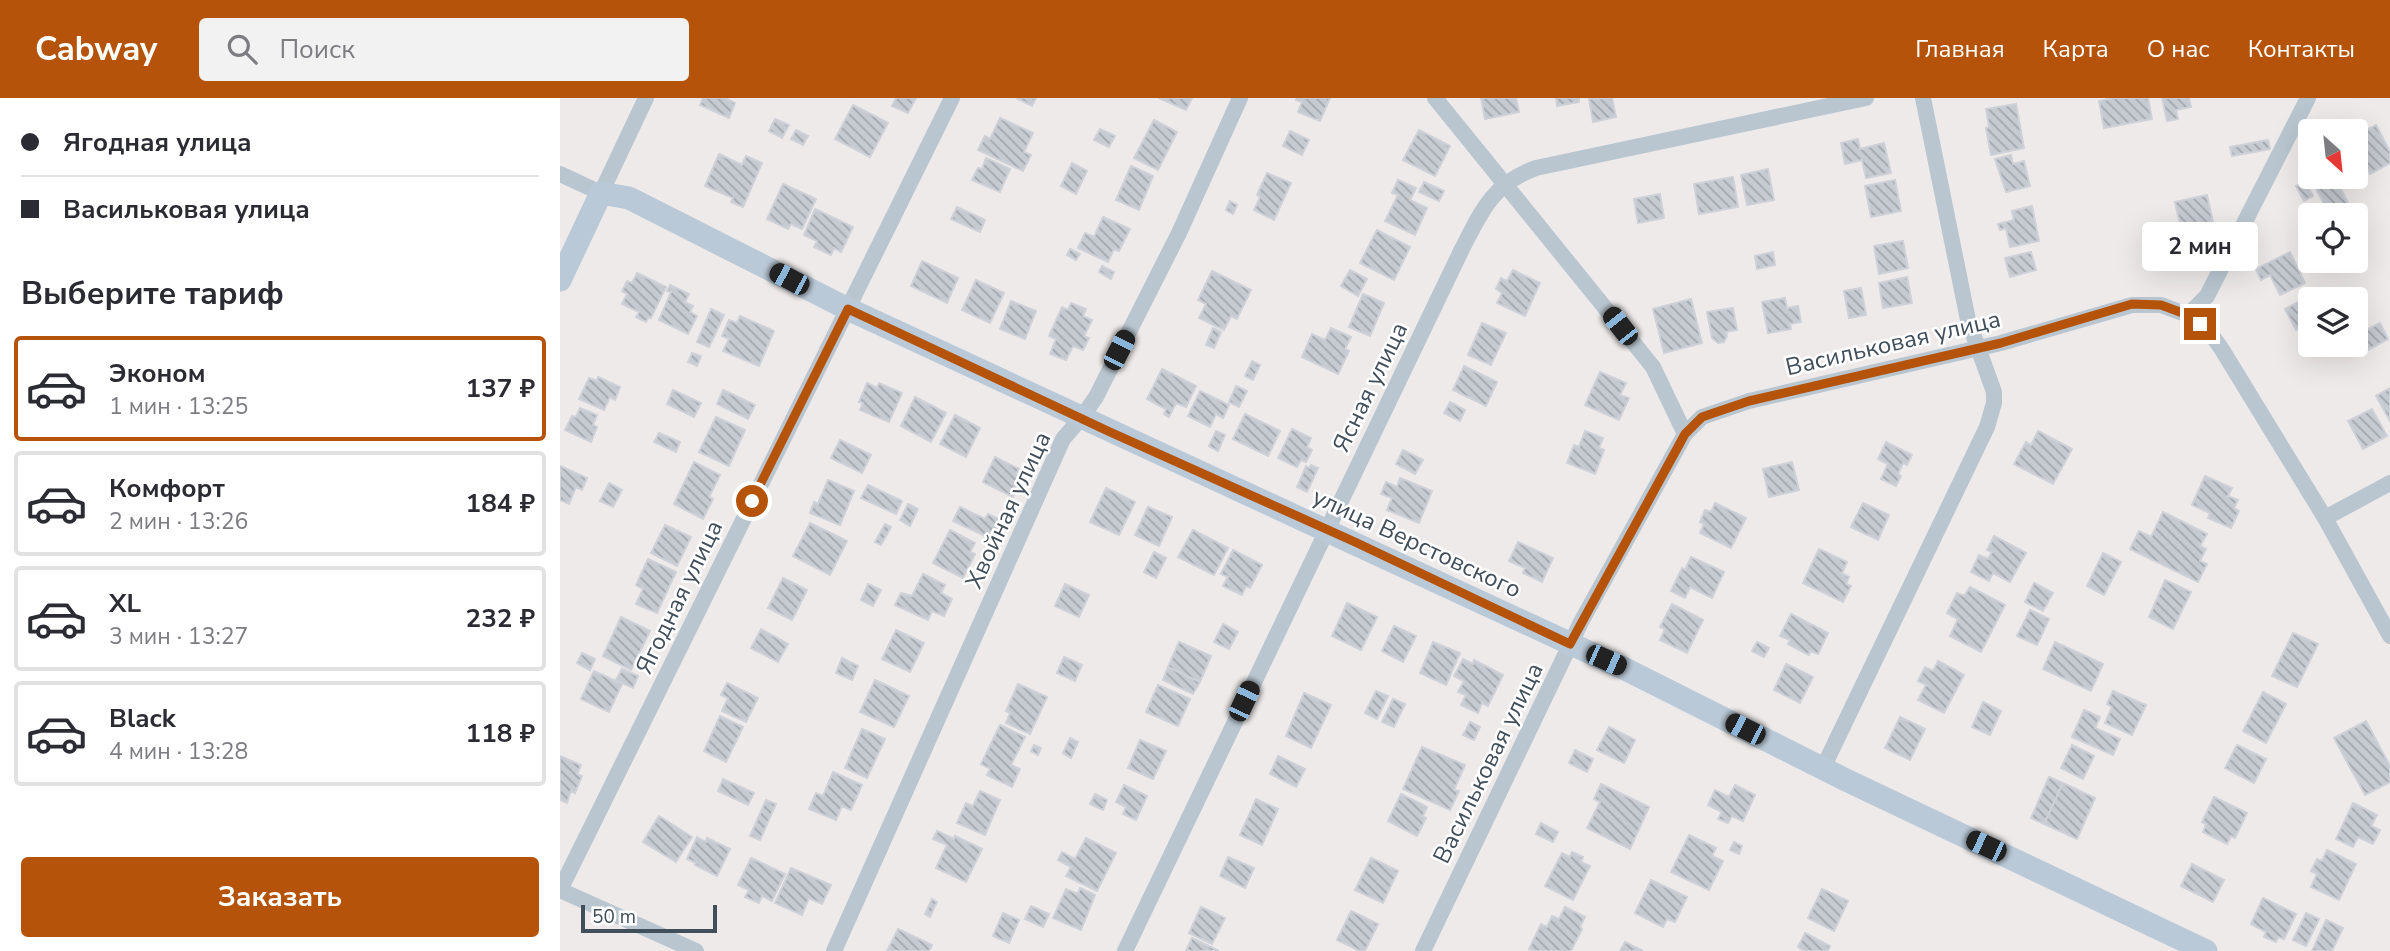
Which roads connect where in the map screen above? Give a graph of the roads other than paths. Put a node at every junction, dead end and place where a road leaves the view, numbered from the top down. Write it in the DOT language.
graph roads {
  1 [pos="646,98"];
  2 [pos="953,98"];
  3 [pos="1240,98"];
  4 [pos="1435,98"];
  5 [pos="1866,98"];
  6 [pos="1923,98"];
  7 [pos="2308,98"];
  8 [pos="560,174"];
  9 [pos="1505,184"];
  10 [pos="601,193"];
  11 [pos="560,280"];
  12 [pos="848,309"];
  13 [pos="2188,315"];
  14 [pos="1978,347"];
  15 [pos="1082,417"];
  16 [pos="1685,434"];
  17 [pos="2390,483"];
  18 [pos="2325,517"];
  19 [pos="1326,529"];
  20 [pos="2390,635"];
  21 [pos="1570,644"];
  22 [pos="1823,768"];
  23 [pos="560,890"];
  24 [pos="696,951"];
  25 [pos="834,951"];
  26 [pos="1125,951"];
  27 [pos="1423,951"];
  28 [pos="2206,951"];
  1 -- 10 [label="street"];
  2 -- 12 [label="street, Ягодная улица"];
  3 -- 15 [label="street, Хвойная улица"];
  4 -- 9 [label="street"];
  5 -- 9 [label="street, Ясная улица"];
  6 -- 14 [label="street"];
  7 -- 13 [label="street"];
  8 -- 10 [label="street"];
  9 -- 16 [label="street"];
  9 -- 19 [label="street, Ясная улица"];
  10 -- 11 [label="street"];
  10 -- 12 [label="street, улица Верстовского"];
  12 -- 15 [label="street, улица Верстовского"];
  12 -- 23 [label="street, Ягодная улица"];
  13 -- 14 [label="street, Васильковая улица"];
  13 -- 18 [label="street, Васильковая улица"];
  14 -- 16 [label="street, Васильковая улица"];
  14 -- 22 [label="street"];
  15 -- 19 [label="street, улица Верстовского"];
  15 -- 25 [label="street, Хвойная улица"];
  16 -- 21 [label="street, Васильковая улица"];
  17 -- 18 [label="street"];
  18 -- 20 [label="street, Васильковая улица"];
  19 -- 21 [label="street, улица Верстовского"];
  19 -- 26 [label="street, Ясная улица"];
  21 -- 22 [label="street, улица Верстовского"];
  21 -- 27 [label="street, Васильковая улица"];
  22 -- 28 [label="street, улица Верстовского"];
  23 -- 24 [label="street"];
}
